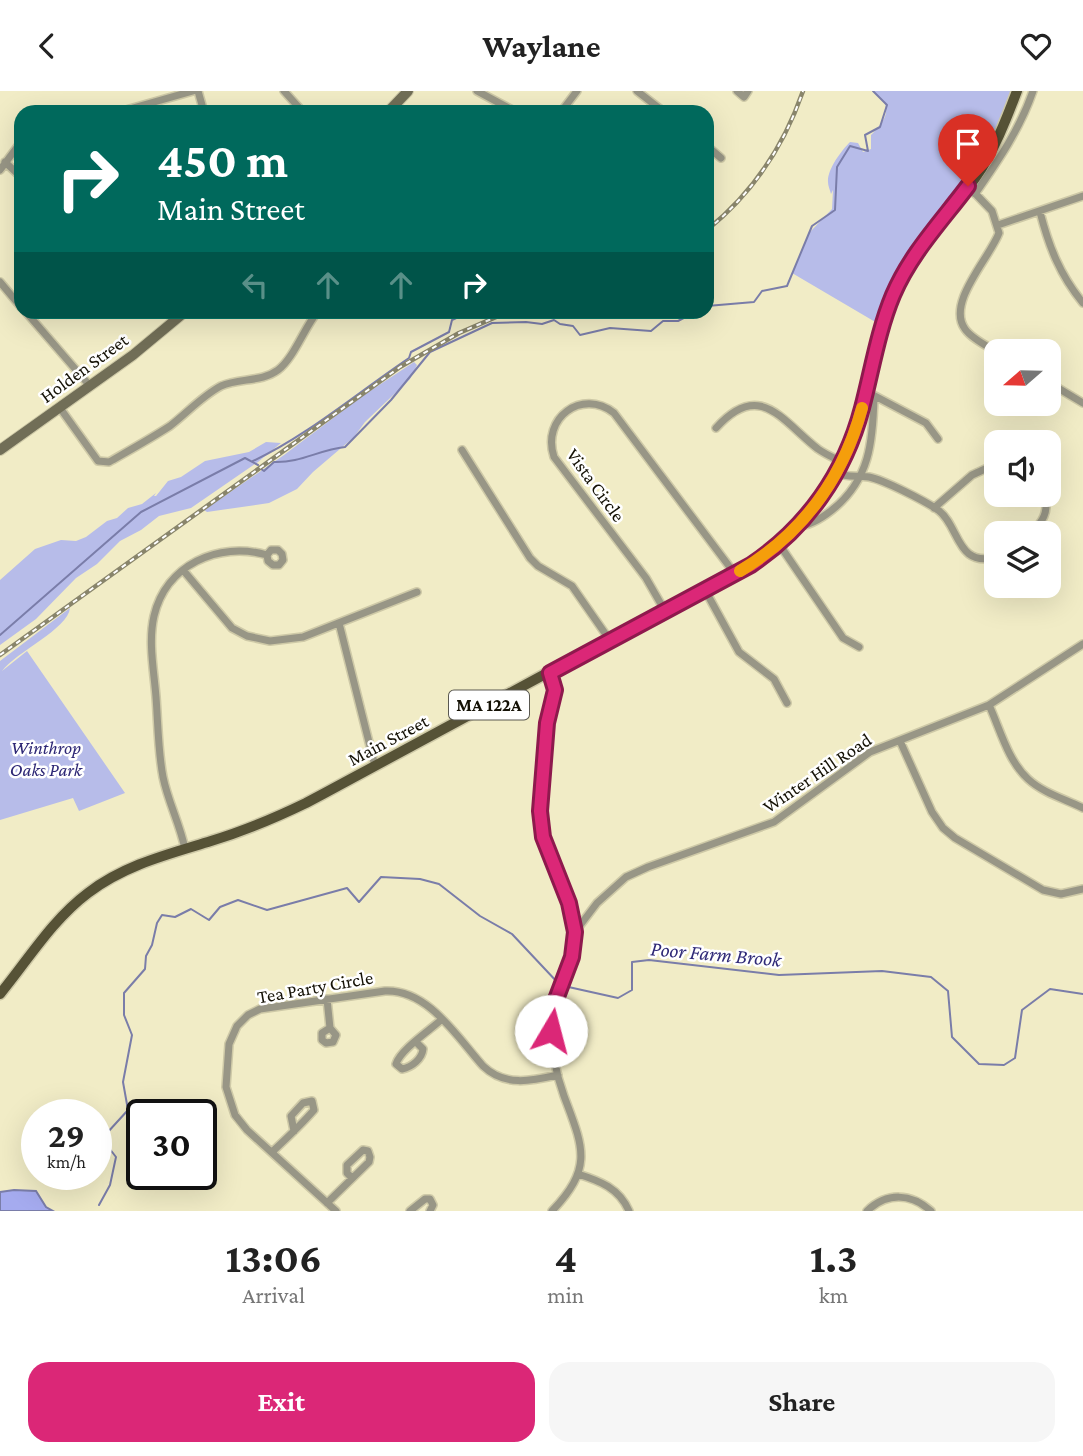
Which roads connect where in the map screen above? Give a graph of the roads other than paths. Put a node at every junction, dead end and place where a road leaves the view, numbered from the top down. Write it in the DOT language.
graph roads {
  1 [pos="195,91"];
  2 [pos="284,91"];
  3 [pos="408,91"];
  4 [pos="477,91"];
  5 [pos="577,91"];
  6 [pos="638,91"];
  7 [pos="1017,91"];
  8 [pos="1033,91"];
  9 [pos="488,94"];
  10 [pos="144,105"];
  11 [pos="297,105"];
  12 [pos="395,105"];
  13 [pos="505,105"];
  14 [pos="566,105"];
  15 [pos="655,105"];
  16 [pos="14,151"];
  17 [pos="714,152"];
  18 [pos="721,158"];
  19 [pos="5,162"];
  20 [pos="0,170"];
  21 [pos="14,170"];
  22 [pos="972,190"];
  23 [pos="1083,196"];
  24 [pos="1040,212"];
  25 [pos="998,225"];
  26 [pos="0,282"];
  27 [pos="14,299"];
  28 [pos="1083,303"];
  29 [pos="32,319"];
  30 [pos="176,319"];
  31 [pos="312,319"];
  32 [pos="984,343"];
  33 [pos="90,386"];
  34 [pos="1061,390"];
  35 [pos="870,394"];
  36 [pos="1083,403"];
  37 [pos="60,408"];
  38 [pos="716,428"];
  39 [pos="938,439"];
  40 [pos="0,450"];
  41 [pos="462,450"];
  42 [pos="839,468"];
  43 [pos="984,470"];
  44 [pos="860,477"];
  45 [pos="934,508"];
  46 [pos="797,526"];
  47 [pos="779,544"];
  48 [pos="267,555"];
  49 [pos="984,558"];
  50 [pos="183,570"];
  51 [pos="735,574"];
  52 [pos="705,590"];
  53 [pos="417,591"];
  54 [pos="664,611"];
  55 [pos="339,623"];
  56 [pos="609,639"];
  57 [pos="1083,644"];
  58 [pos="859,647"];
  59 [pos="550,673"];
  60 [pos="788,703"];
  61 [pos="989,705"];
  62 [pos="900,741"];
  63 [pos="375,766"];
  64 [pos="1083,807"];
  65 [pos="185,849"];
  66 [pos="1083,889"];
  67 [pos="575,932"];
  68 [pos="0,994"];
  69 [pos="327,999"];
  70 [pos="442,1020"];
  71 [pos="331,1028"];
  72 [pos="416,1042"];
  73 [pos="558,1075"];
  74 [pos="295,1131"];
  75 [pos="272,1152"];
  76 [pos="578,1174"];
  77 [pos="352,1178"];
  78 [pos="327,1203"];
  79 [pos="336,1211"];
  80 [pos="410,1211"];
  81 [pos="430,1211"];
  82 [pos="552,1211"];
  83 [pos="629,1211"];
  84 [pos="867,1211"];
  85 [pos="931,1211"];
  1 -- 10 [label="street"];
  2 -- 11 [label="street"];
  3 -- 12 [label="main road"];
  4 -- 9 [label="street"];
  5 -- 14 [label="street"];
  6 -- 15 [label="street"];
  7 -- 22 [label="main road, MA 122A"];
  8 -- 22 [label="street"];
  9 -- 13 [label="street"];
  16 -- 19 [label="street"];
  17 -- 18 [label="street"];
  19 -- 20 [label="street"];
  19 -- 21 [label="street"];
  22 -- 25 [label="street"];
  22 -- 35 [label="main road, Main Street / MA 122A"];
  23 -- 24 [label="street"];
  24 -- 25 [label="street"];
  24 -- 28 [label="street"];
  25 -- 32 [label="street"];
  26 -- 27 [label="street"];
  29 -- 33 [label="street"];
  30 -- 33 [label="main road, Holden Street"];
  31 -- 37 [label="street"];
  33 -- 37 [label="main road, Holden Street"];
  34 -- 36 [label="street"];
  35 -- 39 [label="street"];
  35 -- 42 [label="main road, Main Street / MA 122A"];
  35 -- 44 [label="street"];
  37 -- 40 [label="main road, Holden Street"];
  38 -- 42 [label="street"];
  41 -- 56 [label="street"];
  42 -- 44 [label="street"];
  42 -- 46 [label="main road, Main Street / MA 122A"];
  43 -- 45 [label="street"];
  44 -- 45 [label="street"];
  44 -- 46 [label="street"];
  45 -- 49 [label="street"];
  46 -- 47 [label="main road, Main Street / MA 122A"];
  47 -- 51 [label="main road, Main Street / MA 122A"];
  47 -- 58 [label="street"];
  48 -- 50 [label="street"];
  50 -- 55 [label="street"];
  50 -- 65 [label="street"];
  51 -- 52 [label="main road, Main Street / MA 122A"];
  51 -- 54 [label="street, Vista Circle"];
  52 -- 54 [label="main road, Main Street / MA 122A"];
  52 -- 60 [label="street"];
  53 -- 55 [label="street"];
  54 -- 56 [label="main road, Main Street / MA 122A"];
  55 -- 63 [label="street"];
  56 -- 59 [label="main road, Main Street / MA 122A"];
  57 -- 61 [label="street, Winter Hill Road"];
  59 -- 63 [label="main road, Main Street / MA 122A"];
  59 -- 67 [label="street"];
  61 -- 62 [label="street, Winter Hill Road"];
  61 -- 64 [label="street"];
  62 -- 66 [label="street"];
  62 -- 67 [label="street, Winter Hill Road"];
  63 -- 65 [label="main road, Main Street / MA 122A"];
  65 -- 68 [label="main road, Main Street / MA 122A"];
  67 -- 73 [label="street"];
  69 -- 70 [label="street, Tea Party Circle"];
  69 -- 71 [label="street"];
  69 -- 75 [label="street, Tea Party Circle"];
  70 -- 72 [label="street"];
  70 -- 73 [label="street, Tea Party Circle"];
  73 -- 76 [label="street"];
  74 -- 75 [label="street"];
  75 -- 78 [label="street, Tea Party Circle"];
  76 -- 82 [label="street"];
  76 -- 83 [label="street"];
  77 -- 78 [label="street"];
  78 -- 79 [label="street, Tea Party Circle"];
  80 -- 81 [label="street"];
  84 -- 85 [label="street"];
}
